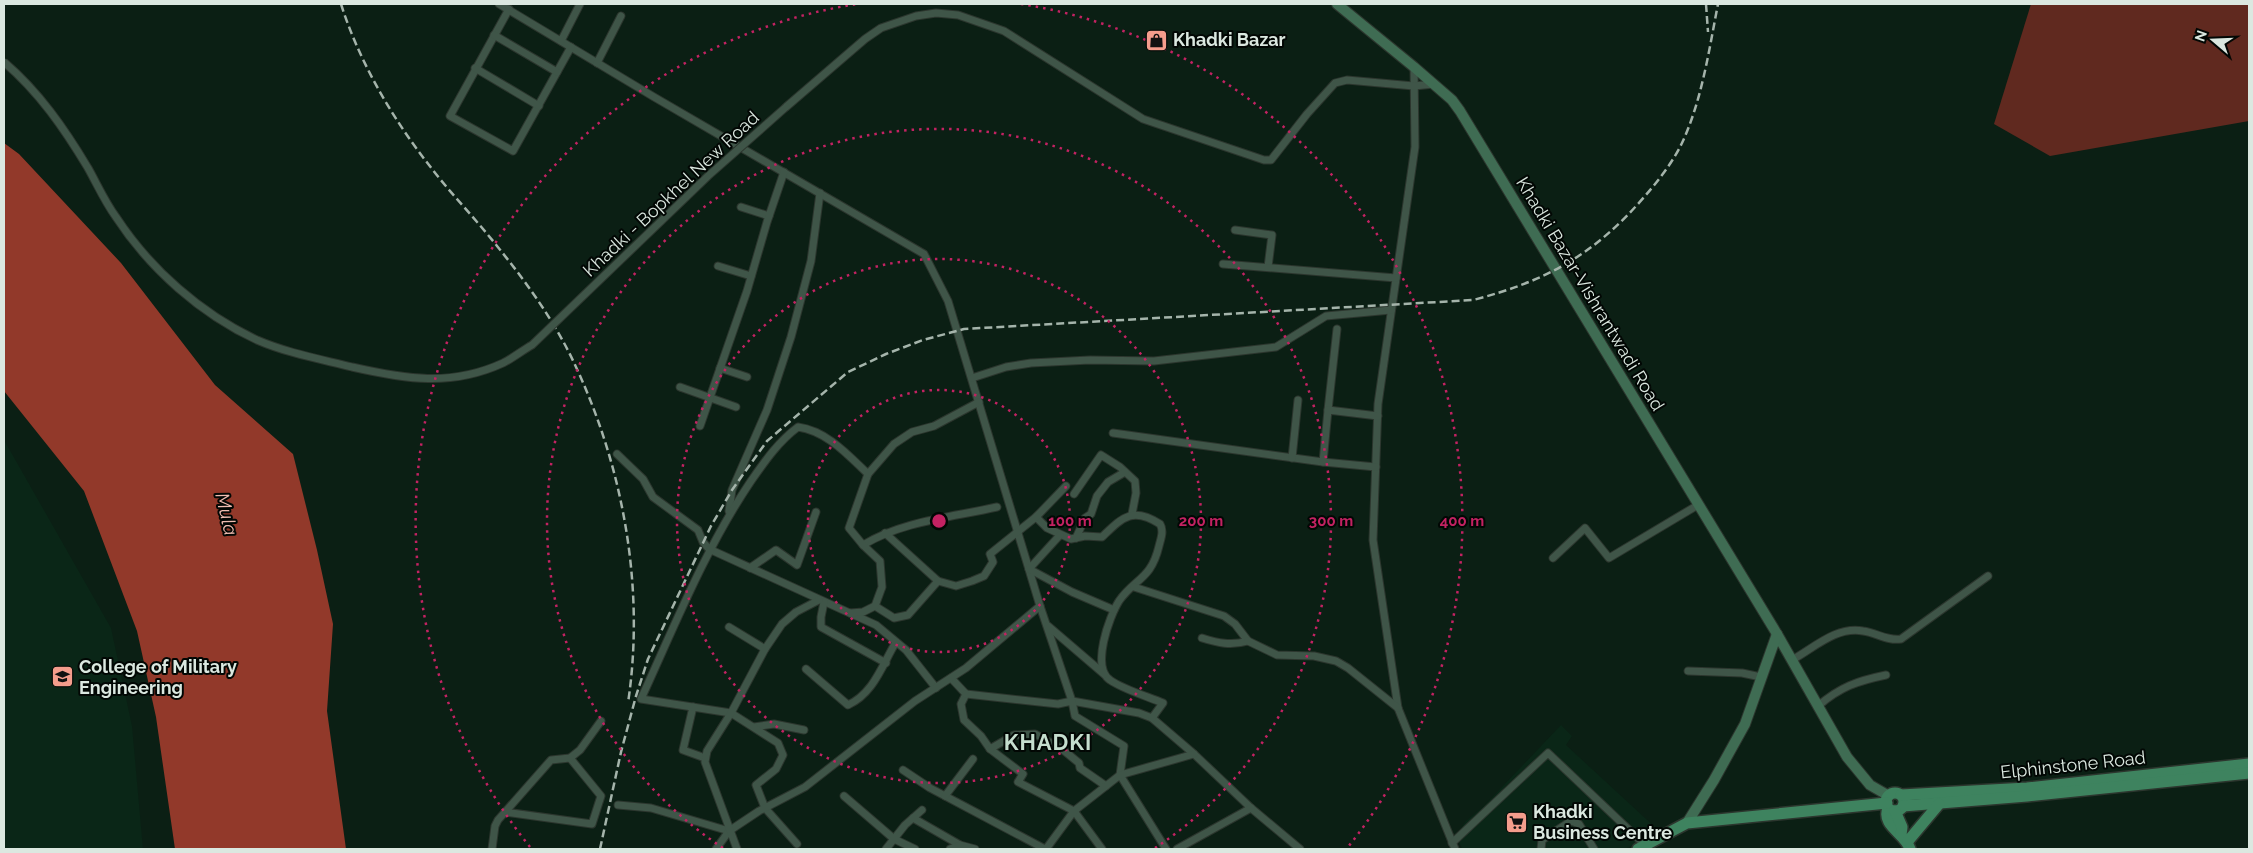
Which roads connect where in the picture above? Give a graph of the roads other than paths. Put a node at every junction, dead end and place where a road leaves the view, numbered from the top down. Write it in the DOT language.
graph roads {
  1 [pos="499,4"];
  2 [pos="580,4"];
  3 [pos="1337,4"];
  4 [pos="509,9"];
  5 [pos="622,16"];
  6 [pos="494,35"];
  7 [pos="562,41"];
  8 [pos="571,47"];
  9 [pos="4,62"];
  10 [pos="597,62"];
  11 [pos="1414,67"];
  12 [pos="475,68"];
  13 [pos="557,72"];
  14 [pos="1434,84"];
  15 [pos="1414,86"];
  16 [pos="539,106"];
  17 [pos="784,172"];
  18 [pos="820,193"];
  19 [pos="741,207"];
  20 [pos="769,216"];
  21 [pos="1235,230"];
  22 [pos="1223,264"];
  23 [pos="718,266"];
  24 [pos="1268,267"];
  25 [pos="751,276"];
  26 [pos="1396,278"];
  27 [pos="1392,310"];
  28 [pos="1337,329"];
  29 [pos="720,368"];
  30 [pos="746,377"];
  31 [pos="972,378"];
  32 [pos="680,387"];
  33 [pos="709,398"];
  34 [pos="1298,400"];
  35 [pos="979,402"];
  36 [pos="736,407"];
  37 [pos="1328,410"];
  38 [pos="1378,416"];
  39 [pos="700,426"];
  40 [pos="1113,433"];
  41 [pos="617,454"];
  42 [pos="1292,458"];
  43 [pos="1323,462"];
  44 [pos="1376,468"];
  45 [pos="1125,472"];
  46 [pos="868,474"];
  47 [pos="1066,486"];
  48 [pos="1074,494"];
  49 [pos="1698,506"];
  50 [pos="997,507"];
  51 [pos="816,512"];
  52 [pos="1132,514"];
  53 [pos="1036,517"];
  54 [pos="728,518"];
  55 [pos="1018,531"];
  56 [pos="885,533"];
  57 [pos="1060,535"];
  58 [pos="1076,538"];
  59 [pos="863,545"];
  60 [pos="709,549"];
  61 [pos="1554,558"];
  62 [pos="750,568"];
  63 [pos="1029,570"];
  64 [pos="1988,576"];
  65 [pos="938,581"];
  66 [pos="1134,587"];
  67 [pos="822,601"];
  68 [pos="875,606"];
  69 [pos="1040,606"];
  70 [pos="1114,610"];
  71 [pos="850,613"];
  72 [pos="1046,624"];
  73 [pos="729,627"];
  74 [pos="1777,634"];
  75 [pos="1202,638"];
  76 [pos="1248,640"];
  77 [pos="896,642"];
  78 [pos="764,649"];
  79 [pos="1792,660"];
  80 [pos="886,664"];
  81 [pos="806,669"];
  82 [pos="1688,671"];
  83 [pos="1886,675"];
  84 [pos="1107,676"];
  85 [pos="1761,677"];
  86 [pos="951,678"];
  87 [pos="936,688"];
  88 [pos="966,694"];
  89 [pos="1072,701"];
  90 [pos="1818,706"];
  91 [pos="693,708"];
  92 [pos="1398,708"];
  93 [pos="731,713"];
  94 [pos="1152,718"];
  95 [pos="601,720"];
  96 [pos="754,727"];
  97 [pos="804,730"];
  98 [pos="990,749"];
  99 [pos="1194,754"];
  100 [pos="570,758"];
  101 [pos="705,758"];
  102 [pos="974,759"];
  103 [pos="2249,764"];
  104 [pos="903,770"];
  105 [pos="2249,773"];
  106 [pos="1120,776"];
  107 [pos="1106,786"];
  108 [pos="844,796"];
  109 [pos="945,796"];
  110 [pos="1894,803"];
  111 [pos="1939,804"];
  112 [pos="618,805"];
  113 [pos="765,808"];
  114 [pos="1251,808"];
  115 [pos="922,810"];
  116 [pos="1074,811"];
  117 [pos="505,812"];
  118 [pos="913,818"];
  119 [pos="1687,823"];
  120 [pos="729,831"];
  121 [pos="894,839"];
  122 [pos="1906,842"];
  123 [pos="796,844"];
  124 [pos="960,845"];
  125 [pos="1454,846"];
  126 [pos="1642,847"];
  127 [pos="492,849"];
  128 [pos="716,849"];
  129 [pos="737,849"];
  130 [pos="886,849"];
  131 [pos="915,849"];
  132 [pos="950,849"];
  133 [pos="974,849"];
  134 [pos="1045,849"];
  135 [pos="1102,849"];
  136 [pos="1166,849"];
  137 [pos="1177,849"];
  138 [pos="1300,849"];
  139 [pos="1540,849"];
  140 [pos="1594,849"];
  1 -- 4 [label="street"];
  2 -- 7 [label="street"];
  3 -- 11 [label="street, Khadki Bazar-Vishrantwadi Road"];
  4 -- 6 [label="street"];
  4 -- 7 [label="street"];
  5 -- 10 [label="street"];
  6 -- 12 [label="street"];
  6 -- 13 [label="street"];
  7 -- 8 [label="street"];
  8 -- 10 [label="street"];
  8 -- 13 [label="street"];
  9 -- 15 [label="street, Khadki - Bopkhel New Road, bridge"];
  10 -- 17 [label="street"];
  11 -- 14 [label="street, Khadki Bazar-Vishrantwadi Road"];
  11 -- 15 [label="street"];
  12 -- 16 [label="street"];
  12 -- 16 [label="street"];
  13 -- 16 [label="street"];
  14 -- 15 [label="street"];
  14 -- 49 [label="street, Khadki Bazar-Vishrantwadi Road"];
  15 -- 26 [label="street"];
  17 -- 18 [label="street"];
  17 -- 20 [label="street"];
  18 -- 31 [label="street"];
  18 -- 54 [label="street"];
  19 -- 20 [label="street"];
  20 -- 25 [label="street"];
  21 -- 24 [label="street"];
  22 -- 24 [label="street"];
  23 -- 25 [label="street"];
  24 -- 26 [label="street"];
  25 -- 29 [label="street"];
  26 -- 27 [label="street"];
  27 -- 31 [label="street"];
  27 -- 38 [label="street"];
  28 -- 37 [label="street"];
  29 -- 30 [label="street"];
  29 -- 33 [label="street"];
  31 -- 35 [label="street"];
  32 -- 33 [label="street"];
  33 -- 36 [label="street"];
  33 -- 39 [label="street"];
  34 -- 42 [label="street"];
  35 -- 46 [label="street"];
  35 -- 55 [label="street"];
  37 -- 38 [label="street"];
  37 -- 43 [label="street"];
  38 -- 44 [label="street"];
  40 -- 42 [label="street"];
  41 -- 60 [label="street"];
  42 -- 43 [label="street"];
  43 -- 44 [label="street"];
  44 -- 92 [label="street"];
  45 -- 48 [label="street"];
  45 -- 52 [label="street"];
  45 -- 58 [label="street"];
  46 -- 54 [label="street"];
  46 -- 59 [label="street"];
  47 -- 53 [label="street"];
  49 -- 61 [label="street"];
  49 -- 74 [label="street, Khadki Bazar-Vishrantwadi Road"];
  50 -- 56 [label="street"];
  51 -- 62 [label="street"];
  52 -- 58 [label="street"];
  52 -- 66 [label="street"];
  53 -- 55 [label="street"];
  53 -- 57 [label="street"];
  54 -- 60 [label="street"];
  55 -- 63 [label="street"];
  55 -- 65 [label="street"];
  56 -- 59 [label="street"];
  56 -- 65 [label="street"];
  57 -- 58 [label="street"];
  57 -- 63 [label="street"];
  59 -- 68 [label="street"];
  60 -- 62 [label="street"];
  60 -- 91 [label="street"];
  62 -- 67 [label="street"];
  63 -- 69 [label="street"];
  63 -- 70 [label="street"];
  64 -- 79 [label="street"];
  65 -- 68 [label="street"];
  66 -- 70 [label="street"];
  66 -- 76 [label="street"];
  67 -- 71 [label="street"];
  67 -- 78 [label="street"];
  67 -- 80 [label="street"];
  68 -- 71 [label="street"];
  69 -- 72 [label="street"];
  69 -- 86 [label="street"];
  70 -- 84 [label="street"];
  71 -- 77 [label="street"];
  72 -- 84 [label="street"];
  72 -- 89 [label="street"];
  73 -- 78 [label="street"];
  74 -- 79 [label="street, Khadki Bazar-Vishrantwadi Road"];
  74 -- 85 [label="street"];
  75 -- 76 [label="street"];
  76 -- 92 [label="street"];
  77 -- 80 [label="street"];
  77 -- 87 [label="street"];
  78 -- 93 [label="street"];
  79 -- 90 [label="street, Khadki Bazar-Vishrantwadi Road"];
  80 -- 81 [label="street"];
  82 -- 85 [label="street"];
  83 -- 90 [label="street"];
  84 -- 94 [label="street"];
  85 -- 119 [label="street"];
  86 -- 87 [label="street"];
  86 -- 88 [label="street"];
  87 -- 113 [label="street"];
  88 -- 89 [label="street"];
  88 -- 98 [label="street"];
  89 -- 94 [label="street"];
  89 -- 106 [label="street"];
  90 -- 110 [label="street, Khadki Bazar-Vishrantwadi Road"];
  91 -- 93 [label="street"];
  91 -- 101 [label="street"];
  92 -- 125 [label="street"];
  93 -- 96 [label="street"];
  93 -- 101 [label="street"];
  94 -- 99 [label="street"];
  95 -- 100 [label="street"];
  96 -- 97 [label="street"];
  96 -- 113 [label="street"];
  98 -- 107 [label="street"];
  98 -- 116 [label="street"];
  99 -- 106 [label="street"];
  99 -- 114 [label="street"];
  100 -- 117 [label="street"];
  100 -- 117 [label="street"];
  101 -- 120 [label="street"];
  102 -- 109 [label="street"];
  103 -- 110 [label="main road, Elphinstone Road"];
  104 -- 109 [label="street"];
  105 -- 111 [label="main road"];
  106 -- 107 [label="street"];
  106 -- 136 [label="street"];
  107 -- 116 [label="street"];
  108 -- 121 [label="street"];
  109 -- 134 [label="street"];
  110 -- 111 [label="main road"];
  110 -- 119 [label="main road, Elphinstone Road"];
  110 -- 122 [label="main road"];
  111 -- 122 [label="main road"];
  112 -- 120 [label="street"];
  113 -- 120 [label="street"];
  113 -- 123 [label="street"];
  114 -- 137 [label="street"];
  114 -- 138 [label="street"];
  115 -- 118 [label="street"];
  116 -- 134 [label="street"];
  116 -- 135 [label="street"];
  117 -- 127 [label="street"];
  118 -- 121 [label="street"];
  118 -- 124 [label="street"];
  119 -- 126 [label="main road, Elphinstone Road"];
  120 -- 128 [label="street"];
  120 -- 129 [label="street"];
  121 -- 130 [label="street"];
  121 -- 131 [label="street"];
  124 -- 132 [label="street"];
  124 -- 133 [label="street"];
  125 -- 126 [label="street"];
  139 -- 140 [label="street"];
}
